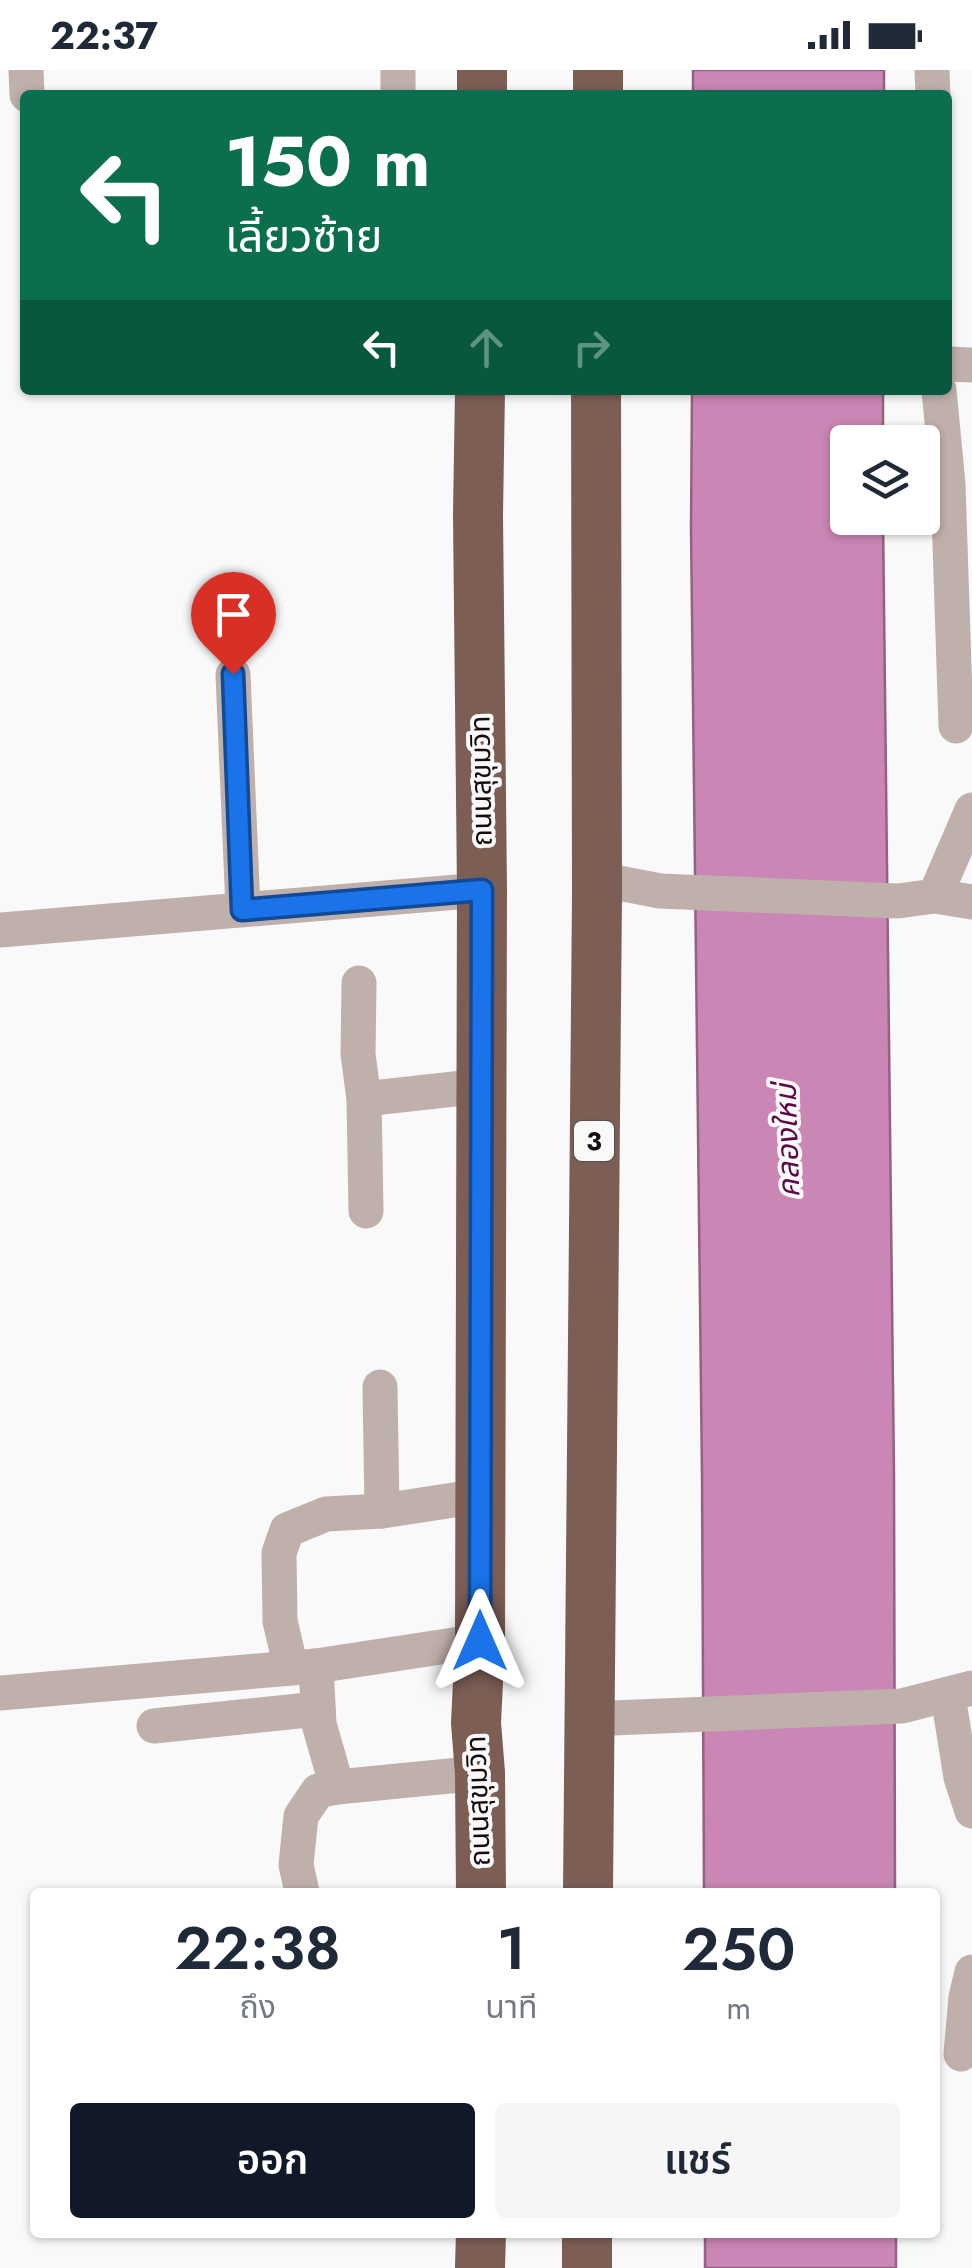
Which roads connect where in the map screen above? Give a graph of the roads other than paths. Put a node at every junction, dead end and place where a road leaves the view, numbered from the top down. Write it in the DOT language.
graph roads {
  1 [pos="480,395"];
  2 [pos="596,395"];
  3 [pos="939,395"];
  4 [pos="233,674"];
  5 [pos="956,726"];
  6 [pos="972,810"];
  7 [pos="598,879"];
  8 [pos="482,890"];
  9 [pos="935,896"];
  10 [pos="972,902"];
  11 [pos="242,910"];
  12 [pos="0,930"];
  13 [pos="359,983"];
  14 [pos="481,1086"];
  15 [pos="364,1099"];
  16 [pos="366,1211"];
  17 [pos="380,1387"];
  18 [pos="480,1496"];
  19 [pos="382,1511"];
  20 [pos="480,1641"];
  21 [pos="303,1667"];
  22 [pos="960,1692"];
  23 [pos="0,1693"];
  24 [pos="318,1708"];
  25 [pos="589,1719"];
  26 [pos="154,1726"];
  27 [pos="480,1773"];
  28 [pos="337,1788"];
  29 [pos="972,1811"];
  30 [pos="301,1888"];
  31 [pos="481,1888"];
  32 [pos="588,1888"];
  33 [pos="972,1972"];
  34 [pos="962,2054"];
  35 [pos="481,2238"];
  36 [pos="587,2238"];
  37 [pos="480,2268"];
  38 [pos="587,2268"];
  1 -- 8 [label="highway, ถนนสุขุมวิท"];
  2 -- 7 [label="highway, 3"];
  3 -- 5 [label="street"];
  4 -- 11 [label="street"];
  6 -- 9 [label="street"];
  7 -- 9 [label="street"];
  7 -- 25 [label="highway, 3"];
  8 -- 11 [label="street"];
  8 -- 14 [label="highway, ถนนสุขุมวิท"];
  9 -- 10 [label="street"];
  11 -- 12 [label="street"];
  13 -- 15 [label="street"];
  14 -- 15 [label="street"];
  14 -- 18 [label="highway, ถนนสุขุมวิท"];
  15 -- 16 [label="street"];
  17 -- 19 [label="street"];
  18 -- 19 [label="street"];
  18 -- 20 [label="highway, ถนนสุขุมวิท"];
  19 -- 21 [label="street"];
  20 -- 21 [label="street"];
  20 -- 27 [label="highway, ถนนสุขุมวิท"];
  21 -- 23 [label="street"];
  21 -- 24 [label="street"];
  22 -- 25 [label="street"];
  22 -- 29 [label="street"];
  24 -- 26 [label="street"];
  24 -- 28 [label="street"];
  25 -- 32 [label="highway, 3"];
  27 -- 28 [label="street"];
  27 -- 31 [label="highway, ถนนสุขุมวิท"];
  28 -- 30 [label="street"];
  33 -- 34 [label="street"];
  35 -- 37 [label="highway"];
  36 -- 38 [label="highway"];
}
